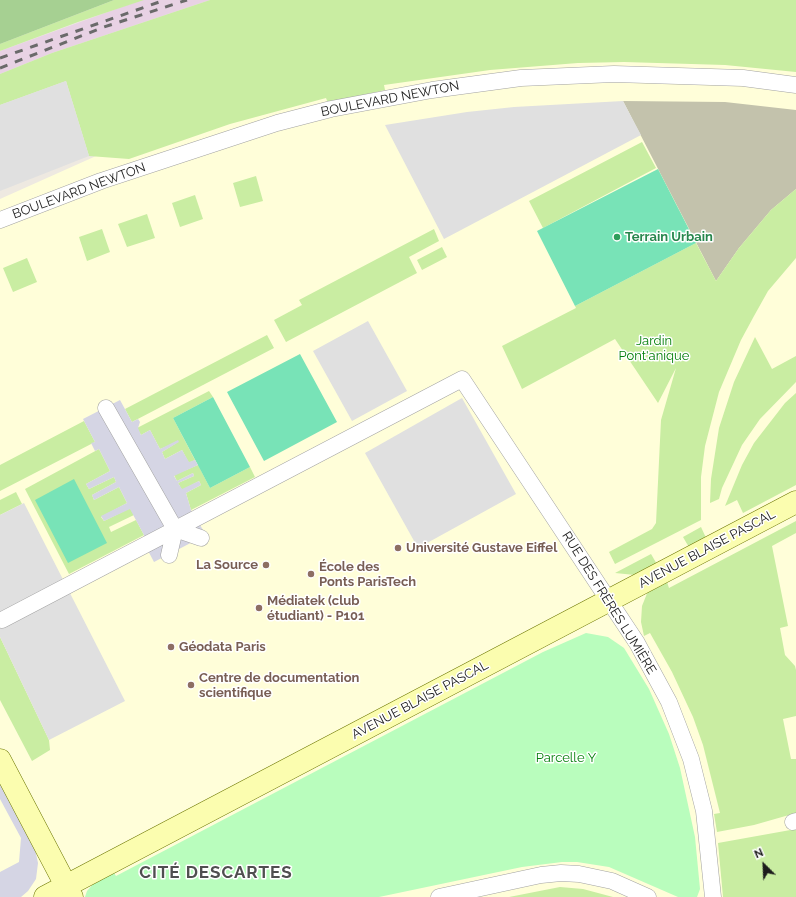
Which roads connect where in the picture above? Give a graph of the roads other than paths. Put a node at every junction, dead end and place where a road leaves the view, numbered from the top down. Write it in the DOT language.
graph roads {
  1 [pos="796,85"];
  2 [pos="0,220"];
  3 [pos="106,408"];
  4 [pos="796,502"];
  5 [pos="175,529"];
  6 [pos="201,538"];
  7 [pos="169,555"];
  8 [pos="609,601"];
  9 [pos="2,620"];
  10 [pos="0,760"];
  11 [pos="69,891"];
  12 [pos="45,897"];
  13 [pos="439,897"];
  14 [pos="648,897"];
  15 [pos="713,897"];
  1 -- 2 [label="street, BOULEVARD NEWTON"];
  3 -- 5 [label="street"];
  4 -- 8 [label="street, AVENUE BLAISE PASCAL"];
  5 -- 6 [label="street"];
  5 -- 7 [label="street"];
  5 -- 8 [label="street, RUE DES FRÈRES LUMIÈRE"];
  5 -- 9 [label="street"];
  8 -- 11 [label="street, AVENUE BLAISE PASCAL"];
  8 -- 15 [label="street, RUE DES FRÈRES LUMIÈRE"];
  10 -- 11 [label="street"];
  11 -- 12 [label="street, AVENUE BLAISE PASCAL"];
  13 -- 14 [label="street"];
}
